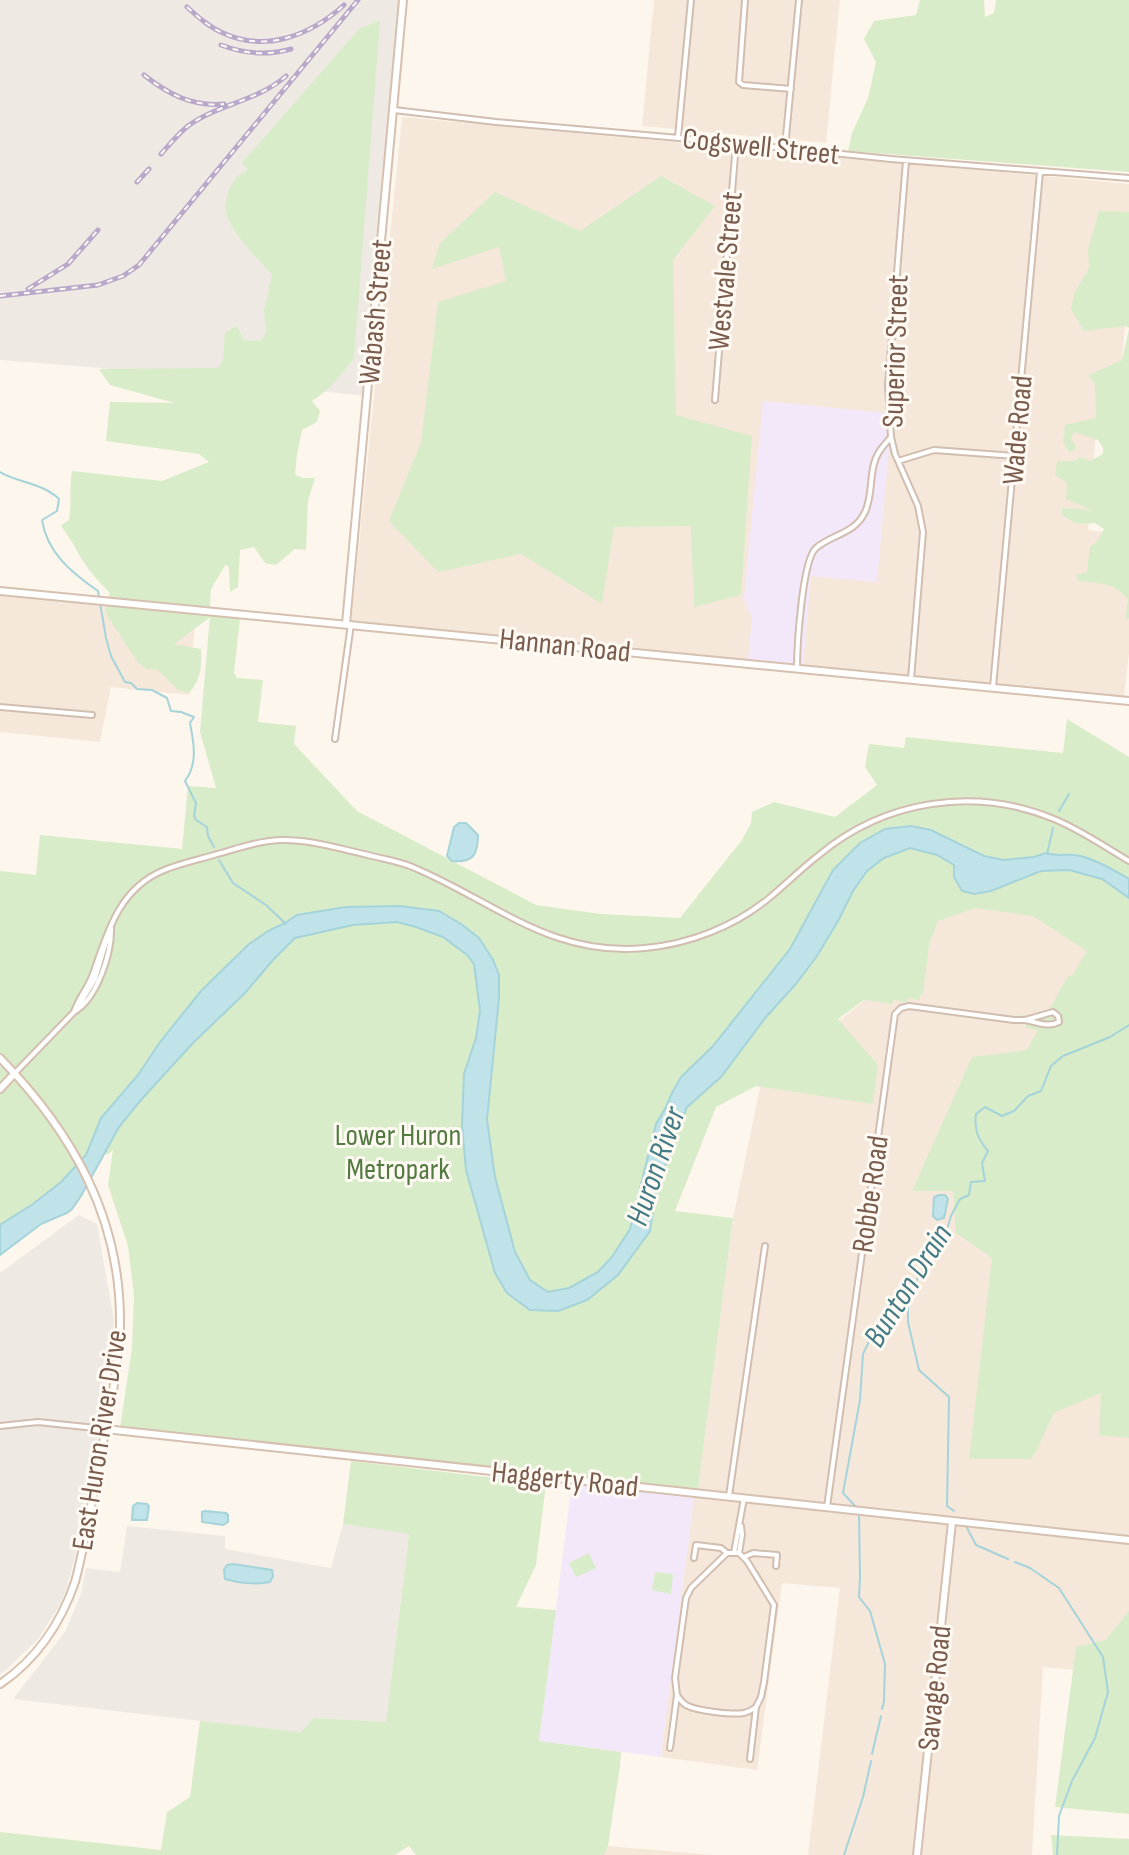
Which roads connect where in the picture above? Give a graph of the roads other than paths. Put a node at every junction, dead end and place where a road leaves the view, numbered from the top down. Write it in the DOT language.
graph roads {
  1 [pos="403,0"];
  2 [pos="691,0"];
  3 [pos="745,0"];
  4 [pos="799,0"];
  5 [pos="791,89"];
  6 [pos="394,110"];
  7 [pos="678,138"];
  8 [pos="736,143"];
  9 [pos="785,147"];
  10 [pos="906,161"];
  11 [pos="1040,172"];
  12 [pos="1129,178"];
  13 [pos="715,400"];
  14 [pos="891,437"];
  15 [pos="1015,456"];
  16 [pos="898,461"];
  17 [pos="0,591"];
  18 [pos="348,624"];
  19 [pos="797,654"];
  20 [pos="783,667"];
  21 [pos="797,669"];
  22 [pos="911,680"];
  23 [pos="993,688"];
  24 [pos="1129,701"];
  25 [pos="0,707"];
  26 [pos="92,715"];
  27 [pos="335,739"];
  28 [pos="1129,861"];
  29 [pos="1025,1020"];
  30 [pos="0,1058"];
  31 [pos="15,1073"];
  32 [pos="0,1089"];
  33 [pos="765,1246"];
  34 [pos="0,1426"];
  35 [pos="105,1429"];
  36 [pos="729,1496"];
  37 [pos="744,1498"];
  38 [pos="827,1507"];
  39 [pos="952,1522"];
  40 [pos="1129,1540"];
  41 [pos="736,1554"];
  42 [pos="694,1558"];
  43 [pos="776,1566"];
  44 [pos="0,1684"];
  45 [pos="677,1695"];
  46 [pos="756,1707"];
  47 [pos="670,1748"];
  48 [pos="750,1759"];
  49 [pos="917,1855"];
  1 -- 6 [label="street, Wabash Street"];
  2 -- 7 [label="street"];
  3 -- 5 [label="street"];
  4 -- 5 [label="street"];
  5 -- 9 [label="street"];
  6 -- 7 [label="street, Cogswell Street"];
  6 -- 18 [label="street, Wabash Street"];
  7 -- 8 [label="street, Cogswell Street"];
  8 -- 9 [label="street, Cogswell Street"];
  8 -- 13 [label="street, Westvale Street"];
  9 -- 10 [label="street, Cogswell Street"];
  10 -- 11 [label="street, Cogswell Street"];
  10 -- 14 [label="street, Superior Street"];
  11 -- 12 [label="street, Cogswell Street"];
  11 -- 15 [label="street, Wade Road"];
  14 -- 16 [label="street, Superior Street"];
  14 -- 19 [label="street"];
  15 -- 16 [label="street"];
  15 -- 23 [label="street, Wade Road"];
  16 -- 22 [label="street, Superior Street"];
  17 -- 18 [label="street, Hannan Road"];
  18 -- 20 [label="street, Hannan Road"];
  18 -- 27 [label="street, Wabash Street"];
  19 -- 20 [label="street"];
  19 -- 21 [label="street"];
  20 -- 21 [label="street, Hannan Road"];
  21 -- 22 [label="street, Hannan Road"];
  22 -- 23 [label="street, Hannan Road"];
  23 -- 24 [label="street, Hannan Road"];
  25 -- 26 [label="street"];
  28 -- 31 [label="street"];
  29 -- 29 [label="street, Robbe Road"];
  29 -- 38 [label="street, Robbe Road"];
  30 -- 31 [label="street, East Huron River Drive"];
  31 -- 32 [label="street"];
  31 -- 35 [label="street, East Huron River Drive"];
  33 -- 36 [label="street"];
  34 -- 35 [label="street, Haggerty Road"];
  35 -- 36 [label="street, Haggerty Road"];
  35 -- 44 [label="street, East Huron River Drive"];
  36 -- 37 [label="street, Haggerty Road"];
  37 -- 38 [label="street, Haggerty Road"];
  37 -- 41 [label="street"];
  38 -- 39 [label="street, Haggerty Road"];
  39 -- 40 [label="street, Haggerty Road"];
  39 -- 49 [label="street, Savage Road"];
  41 -- 42 [label="street"];
  41 -- 43 [label="street"];
  41 -- 45 [label="street"];
  41 -- 46 [label="street"];
  45 -- 46 [label="street"];
  45 -- 47 [label="street"];
  46 -- 48 [label="street"];
}
